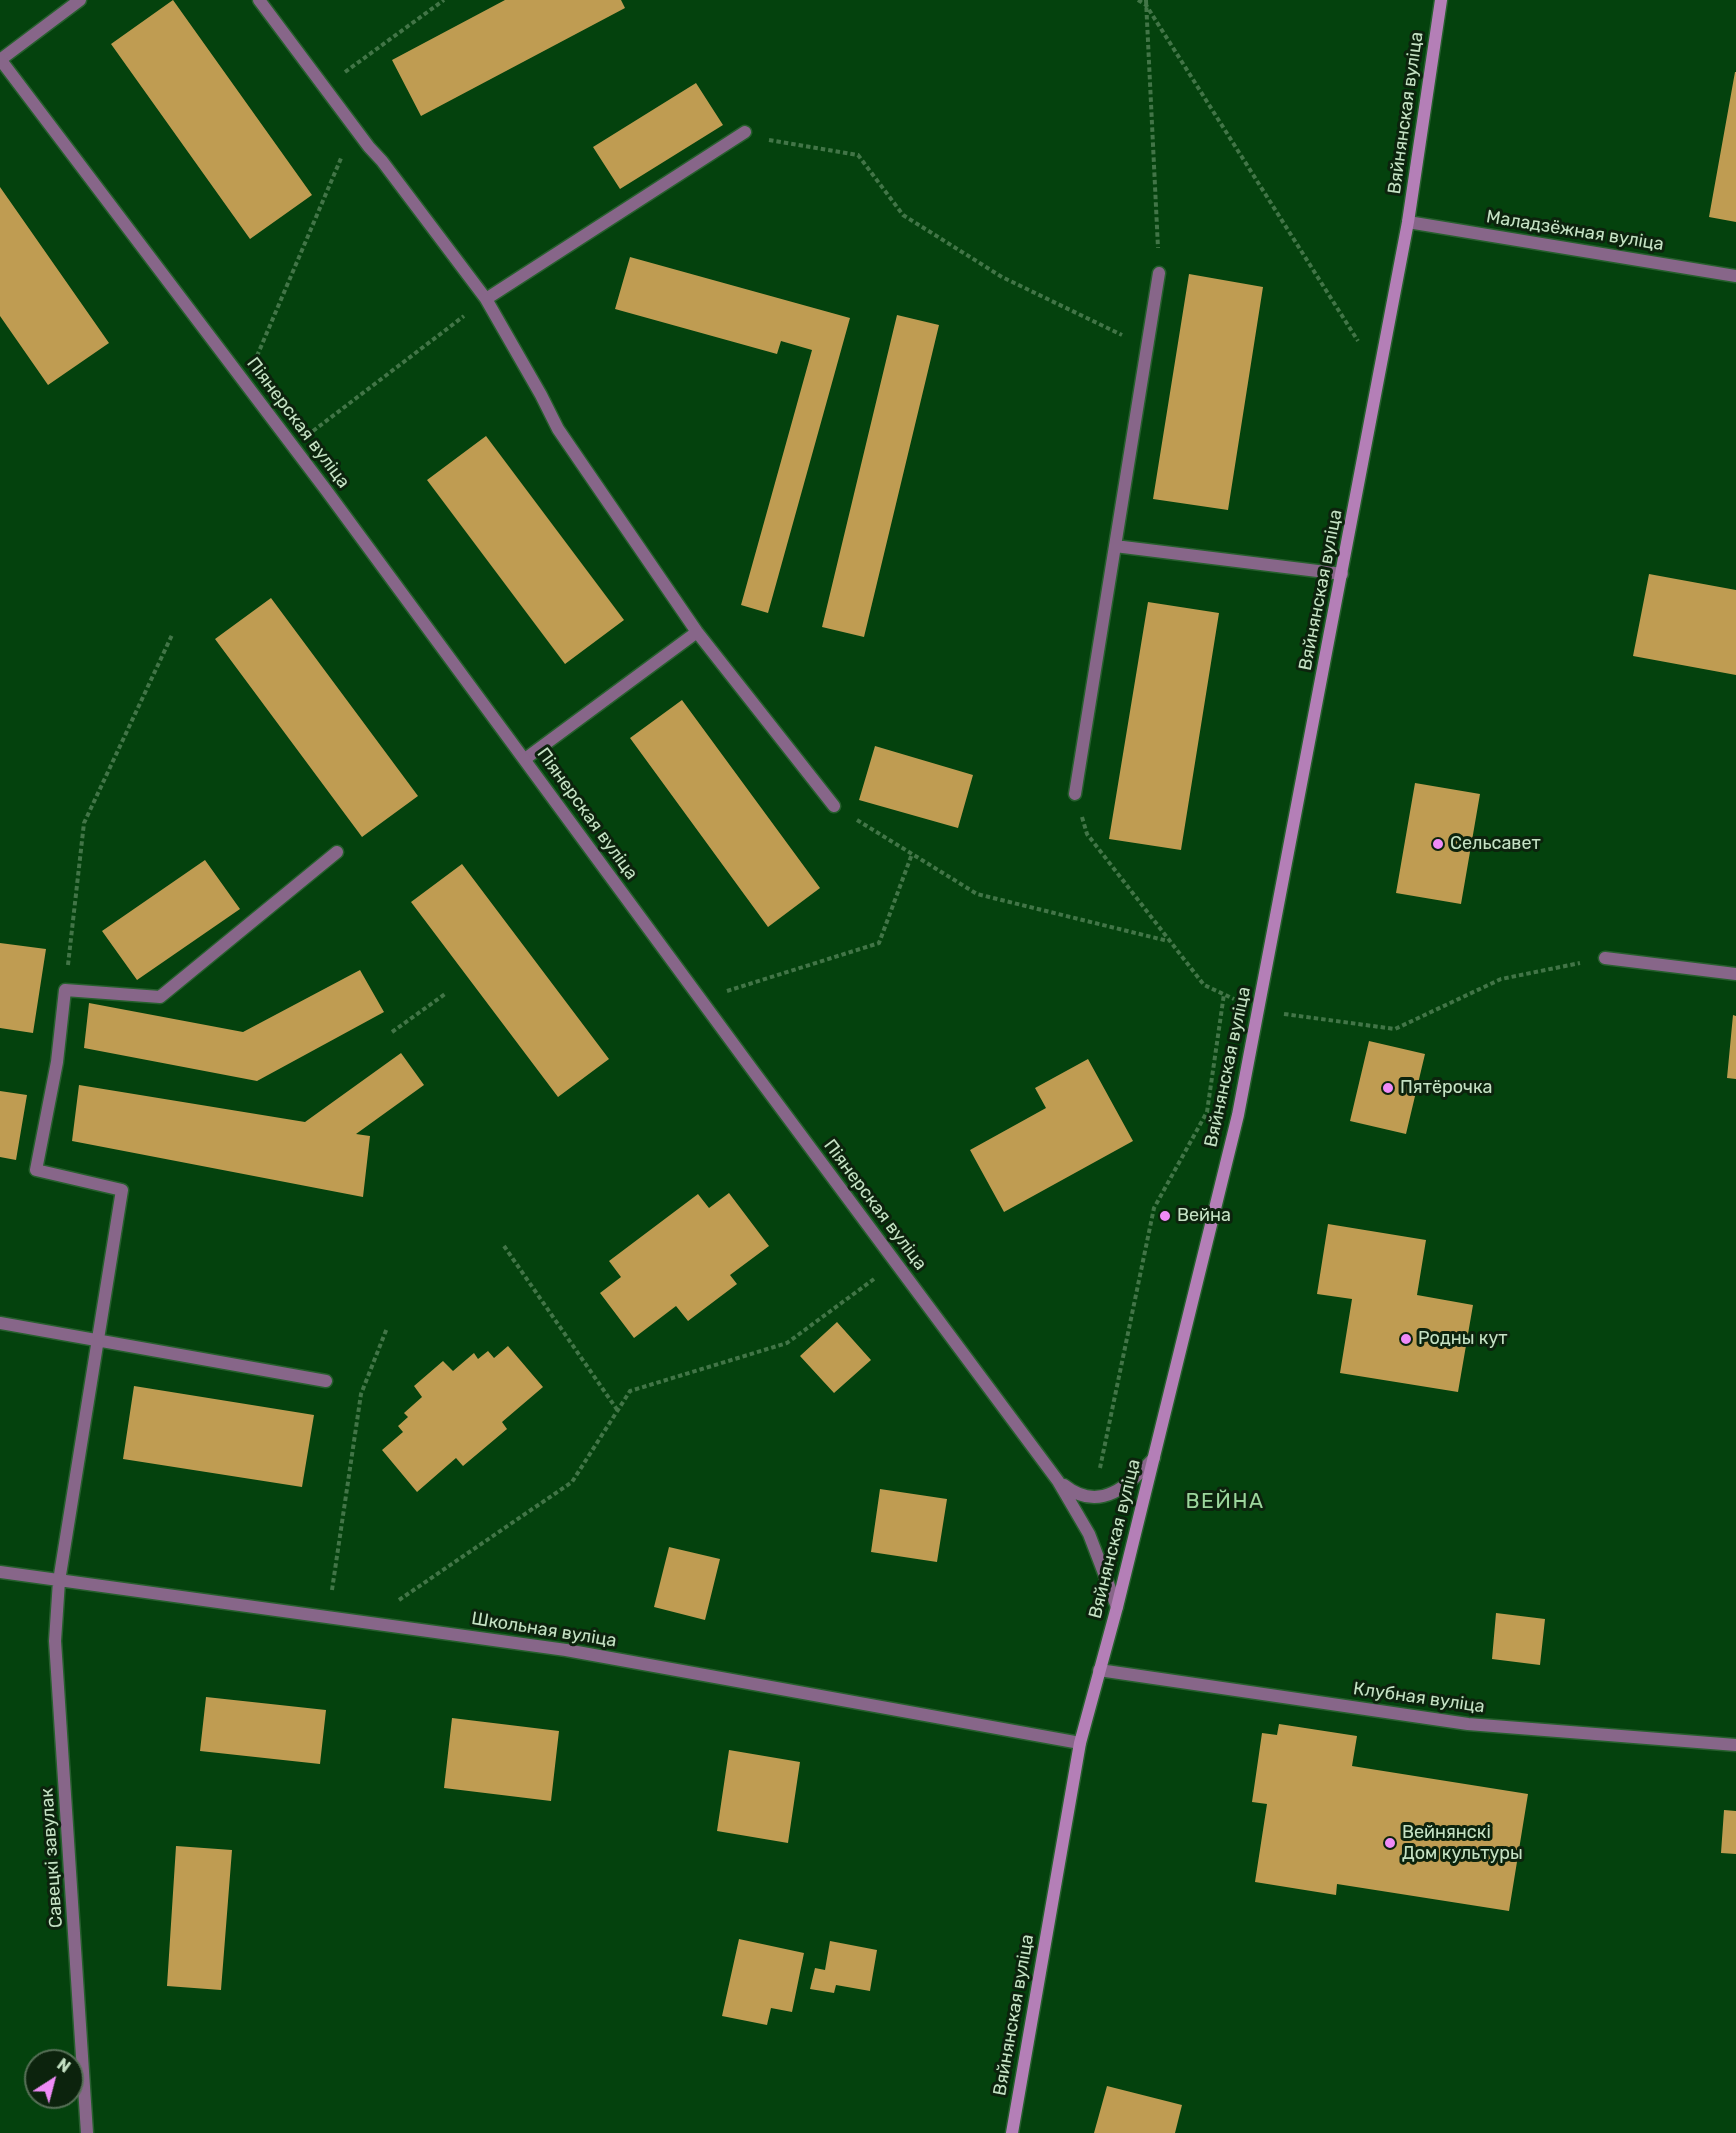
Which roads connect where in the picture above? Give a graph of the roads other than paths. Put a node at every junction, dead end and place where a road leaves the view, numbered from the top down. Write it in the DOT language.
graph roads {
  1 [pos="80,0"];
  2 [pos="259,0"];
  3 [pos="1441,0"];
  4 [pos="0,59"];
  5 [pos="745,132"];
  6 [pos="1408,222"];
  7 [pos="1159,273"];
  8 [pos="1736,276"];
  9 [pos="486,299"];
  10 [pos="1115,546"];
  11 [pos="1342,574"];
  12 [pos="697,632"];
  13 [pos="525,759"];
  14 [pos="1075,794"];
  15 [pos="834,806"];
  16 [pos="337,852"];
  17 [pos="1605,958"];
  18 [pos="1736,974"];
  19 [pos="0,1323"];
  20 [pos="99,1341"];
  21 [pos="326,1381"];
  22 [pos="1154,1458"];
  23 [pos="1058,1481"];
  24 [pos="0,1572"];
  25 [pos="59,1581"];
  26 [pos="1117,1607"];
  27 [pos="1099,1670"];
  28 [pos="1080,1743"];
  29 [pos="1736,1745"];
  30 [pos="87,2133"];
  31 [pos="1012,2133"];
  1 -- 4 [label="street"];
  2 -- 9 [label="street"];
  3 -- 6 [label="street, Вяйнянская вуліца"];
  4 -- 13 [label="street, Піянерская вуліца"];
  5 -- 9 [label="street"];
  6 -- 8 [label="street, Маладзёжная вуліца"];
  6 -- 11 [label="street, Вяйнянская вуліца"];
  7 -- 10 [label="street"];
  9 -- 12 [label="street"];
  10 -- 11 [label="street"];
  10 -- 14 [label="street"];
  11 -- 22 [label="street, Вяйнянская вуліца"];
  12 -- 13 [label="street"];
  12 -- 15 [label="street"];
  13 -- 23 [label="street, Піянерская вуліца"];
  16 -- 20 [label="street, Савецкі завулак"];
  17 -- 18 [label="street"];
  19 -- 20 [label="street"];
  20 -- 21 [label="street"];
  20 -- 25 [label="street, Савецкі завулак"];
  22 -- 23 [label="street"];
  22 -- 26 [label="street, Вяйнянская вуліца"];
  23 -- 26 [label="street, Піянерская вуліца"];
  24 -- 25 [label="street, Школьная вуліца"];
  25 -- 28 [label="street, Школьная вуліца"];
  25 -- 30 [label="street, Савецкі завулак"];
  26 -- 27 [label="street, Вяйнянская вуліца"];
  27 -- 28 [label="street, Вяйнянская вуліца"];
  27 -- 29 [label="street, Клубная вуліца"];
  28 -- 31 [label="street, Вяйнянская вуліца"];
}
